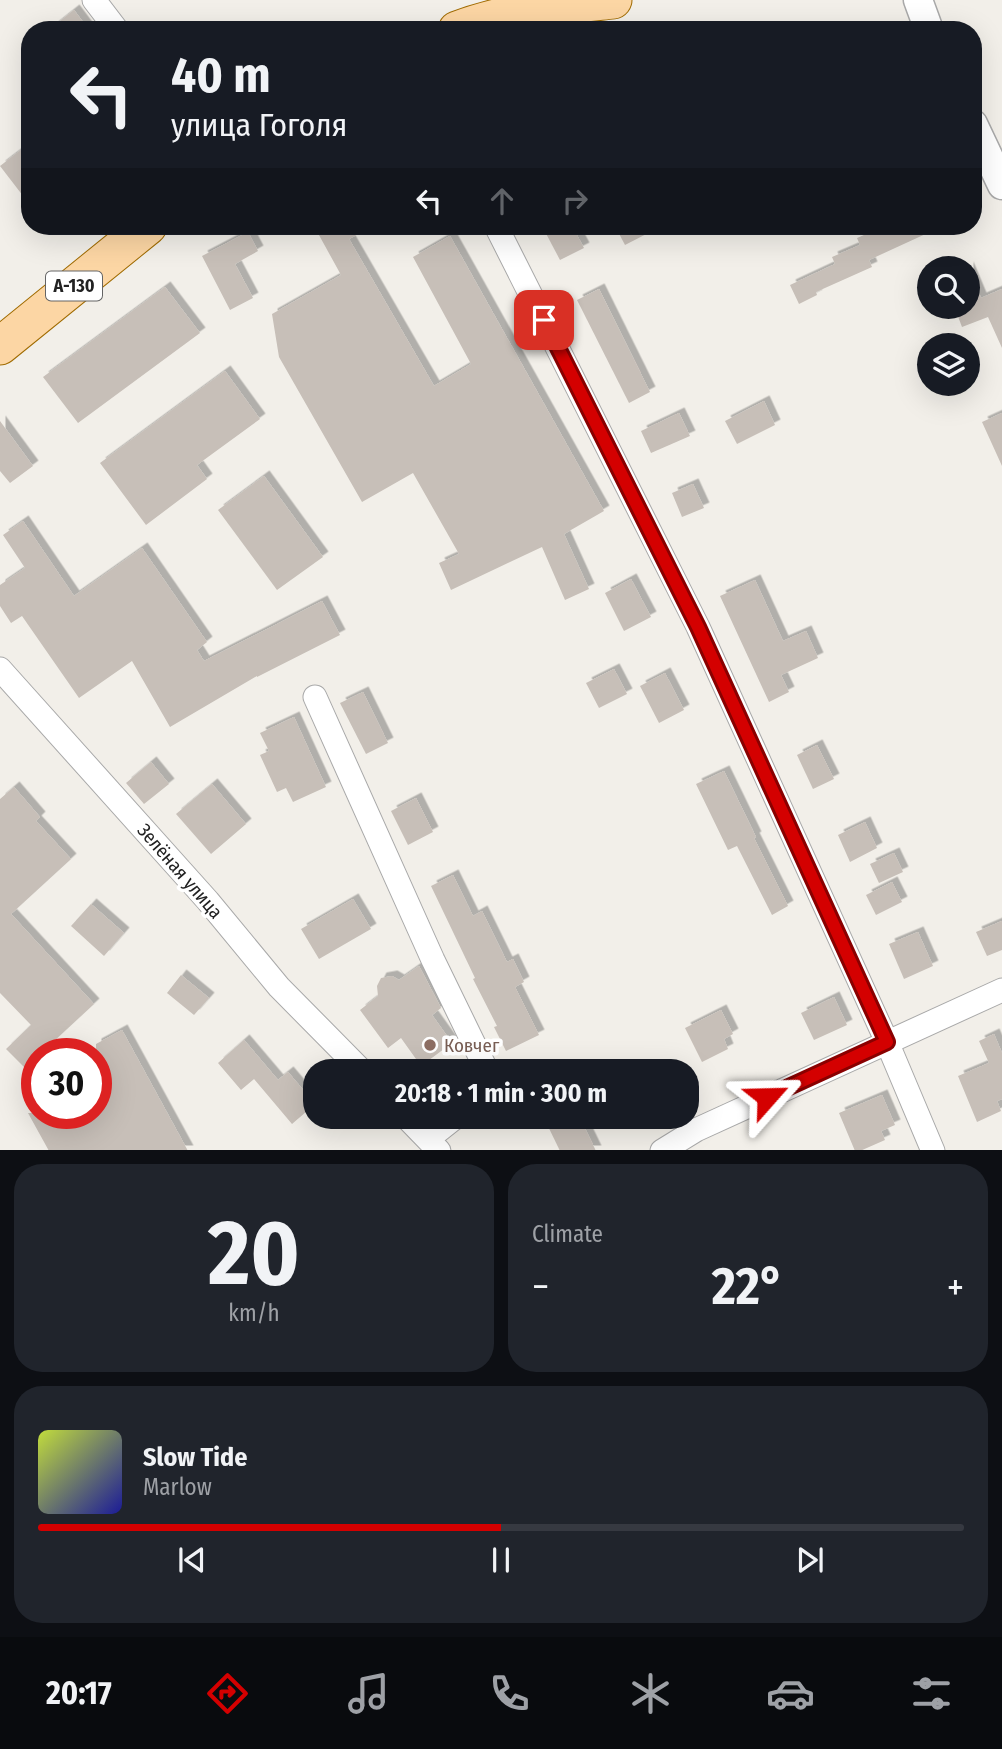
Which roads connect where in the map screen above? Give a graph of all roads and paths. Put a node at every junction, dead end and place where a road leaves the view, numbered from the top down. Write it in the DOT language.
graph roads {
  1 [pos="94,0"];
  2 [pos="613,0"];
  3 [pos="918,0"];
  4 [pos="110,21"];
  5 [pos="481,21"];
  6 [pos="926,21"];
  7 [pos="982,143"];
  8 [pos="1002,185"];
  9 [pos="137,235"];
  10 [pos="501,235"];
  11 [pos="0,346"];
  12 [pos="0,669"];
  13 [pos="315,697"];
  14 [pos="1002,990"];
  15 [pos="887,1042"];
  16 [pos="350,1059"];
  17 [pos="481,1059"];
  18 [pos="418,1129"];
  19 [pos="446,1129"];
  20 [pos="433,1145"];
  21 [pos="662,1150"];
  22 [pos="933,1150"];
  1 -- 4 [label="street"];
  2 -- 5 [label="main road"];
  3 -- 6 [label="street"];
  7 -- 8 [label="street"];
  9 -- 11 [label="main road, А-130"];
  10 -- 15 [label="street"];
  12 -- 16 [label="street, Зелёная улица"];
  13 -- 17 [label="street"];
  14 -- 15 [label="street"];
  15 -- 21 [label="street"];
  15 -- 22 [label="street"];
  18 -- 20 [label="street"];
  19 -- 20 [label="street"];
}
